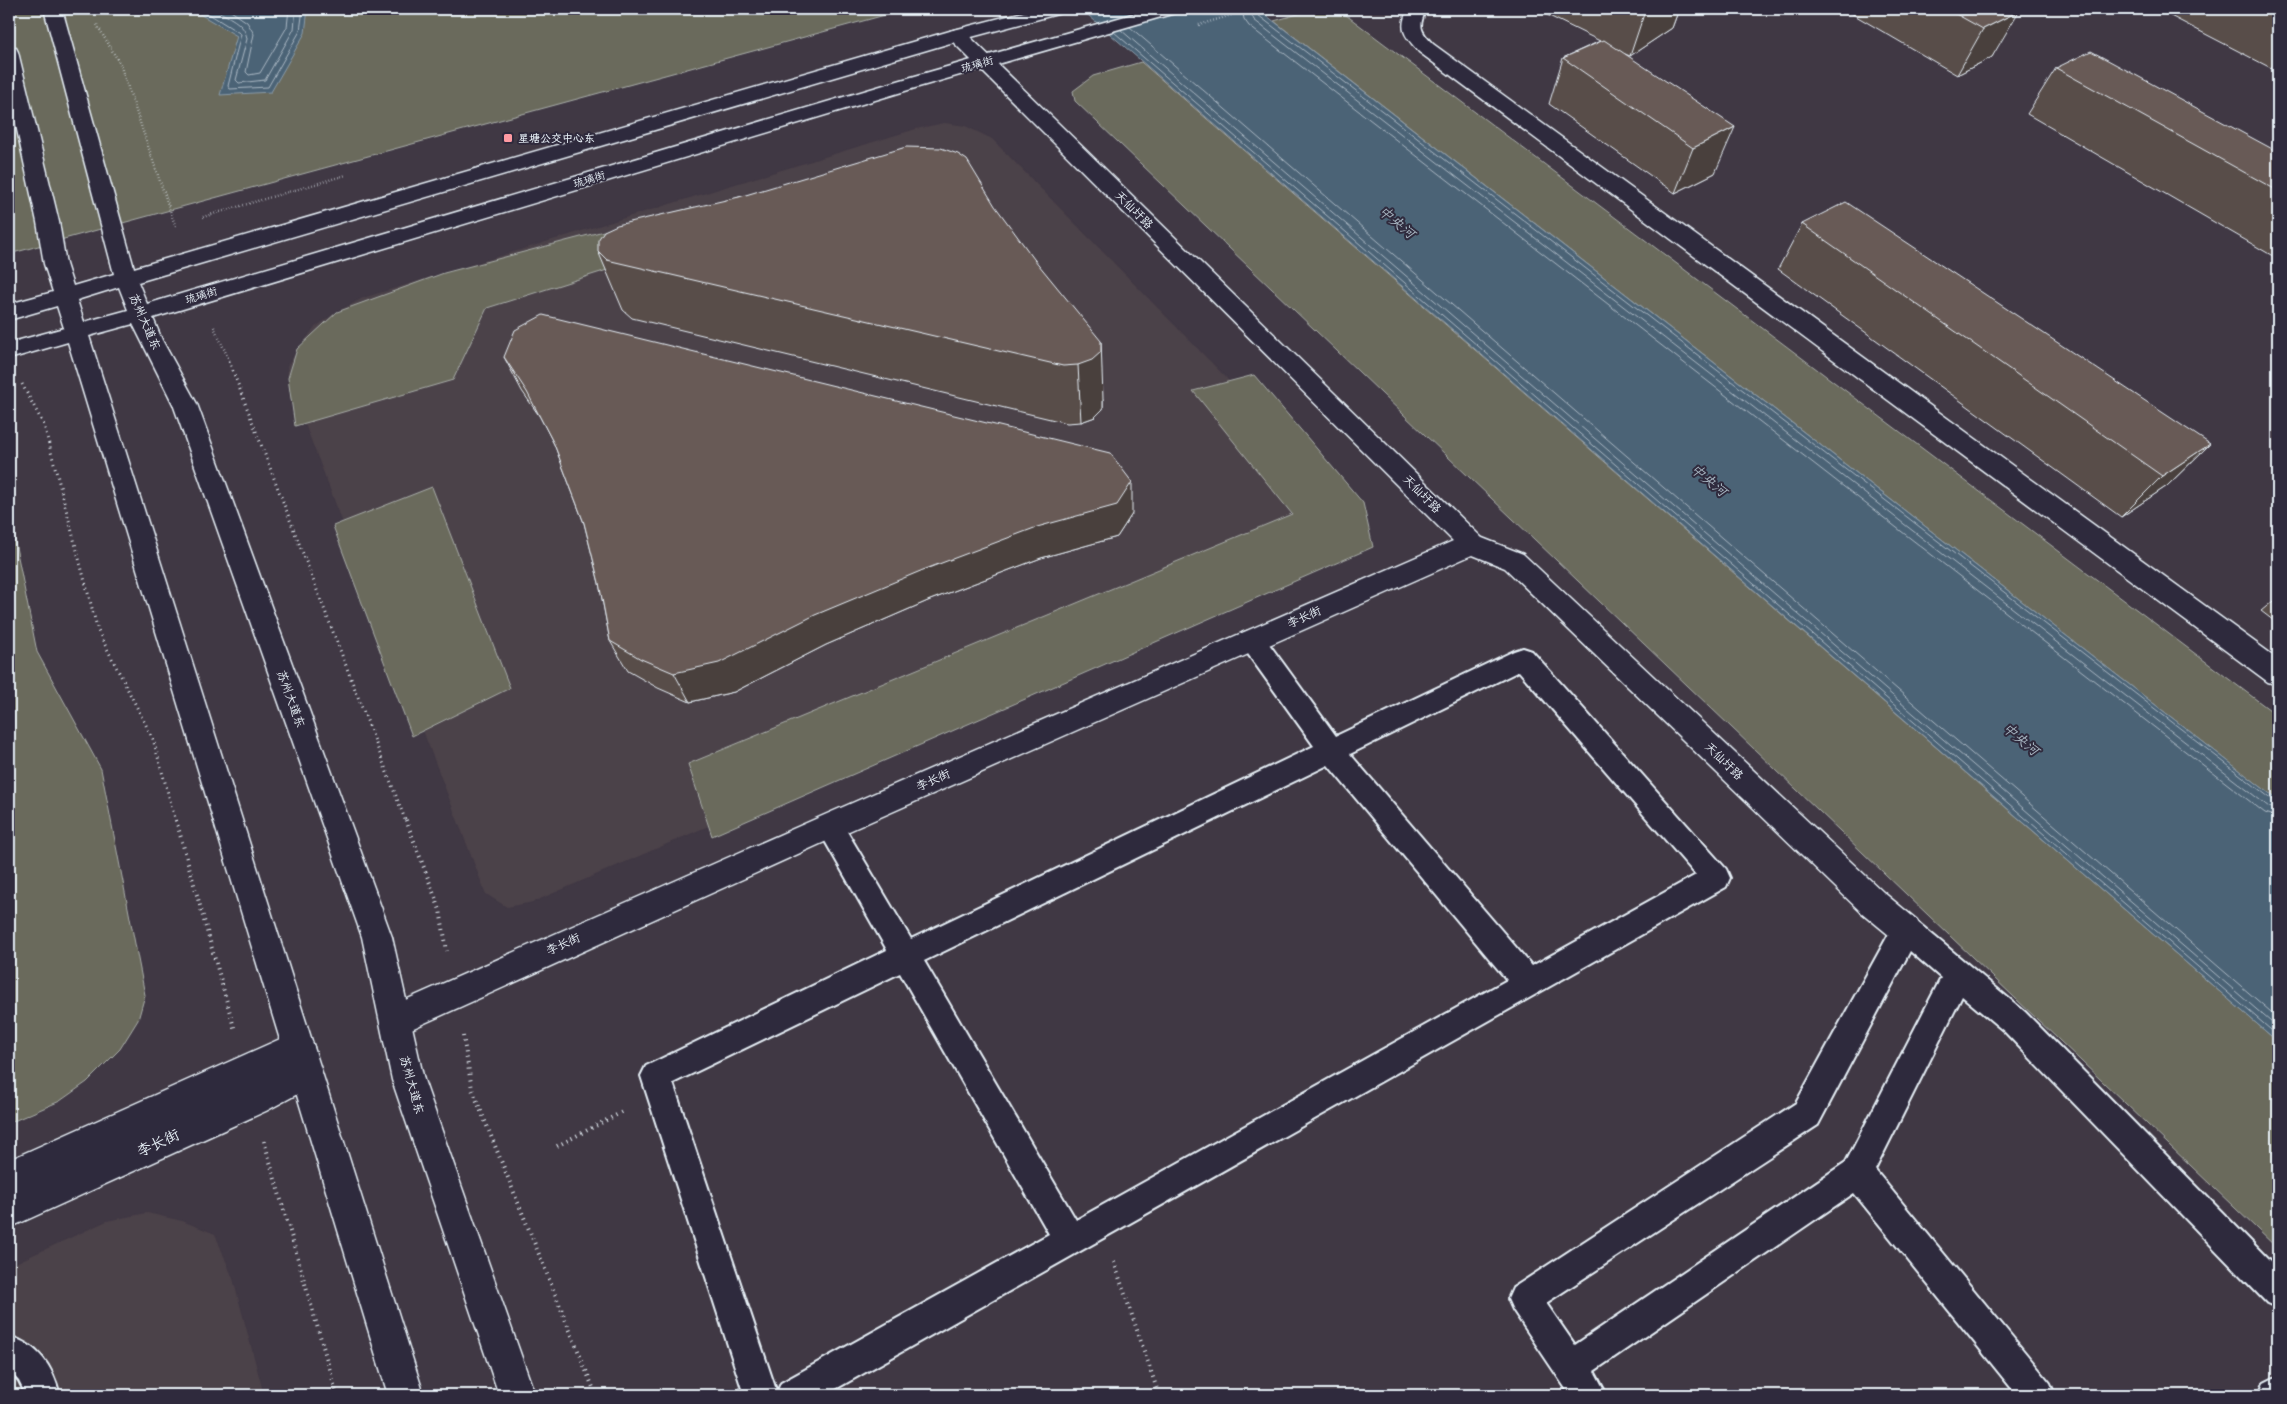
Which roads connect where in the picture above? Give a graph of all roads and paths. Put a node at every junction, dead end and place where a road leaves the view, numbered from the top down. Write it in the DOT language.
graph roads {
  1 [pos="53,9"];
  2 [pos="1056,9"];
  3 [pos="1169,9"];
  4 [pos="1417,9"];
  5 [pos="92,17"];
  6 [pos="957,35"];
  7 [pos="9,52"];
  8 [pos="984,62"];
  9 [pos="188,260"];
  10 [pos="126,279"];
  11 [pos="201,295"];
  12 [pos="66,296"];
  13 [pos="9,312"];
  14 [pos="140,314"];
  15 [pos="76,333"];
  16 [pos="10,351"];
  17 [pos="1472,544"];
  18 [pos="1252,640"];
  19 [pos="2278,674"];
  20 [pos="1332,751"];
  21 [pos="830,826"];
  22 [pos="1906,930"];
  23 [pos="905,956"];
  24 [pos="1958,975"];
  25 [pos="1529,984"];
  26 [pos="456,994"];
  27 [pos="396,1020"];
  28 [pos="301,1060"];
  29 [pos="250,1086"];
  30 [pos="662,1091"];
  31 [pos="557,1146"];
  32 [pos="1857,1173"];
  33 [pos="9,1176"];
  34 [pos="9,1212"];
  35 [pos="1100,1224"];
  36 [pos="1070,1240"];
  37 [pos="2278,1292"];
  38 [pos="9,1352"];
  39 [pos="1570,1368"];
  40 [pos="43,1395"];
  41 [pos="337,1395"];
  42 [pos="406,1395"];
  43 [pos="517,1395"];
  44 [pos="596,1395"];
  45 [pos="761,1395"];
  46 [pos="793,1395"];
  47 [pos="1160,1395"];
  48 [pos="1590,1395"];
  49 [pos="2038,1395"];
  1 -- 10 [label="main road, 苏州大道东"];
  2 -- 6 [label="main road"];
  3 -- 8 [label="main road, 琉璃街"];
  4 -- 19 [label="main road"];
  5 -- 9 [label="path"];
  6 -- 8 [label="main road, 天仙圩路"];
  6 -- 9 [label="main road"];
  7 -- 12 [label="main road"];
  8 -- 11 [label="main road, 琉璃街"];
  8 -- 17 [label="main road, 天仙圩路"];
  9 -- 10 [label="main road"];
  10 -- 12 [label="main road"];
  10 -- 14 [label="main road, 苏州大道东"];
  11 -- 14 [label="main road, 琉璃街"];
  11 -- 26 [label="path"];
  12 -- 13 [label="main road"];
  12 -- 15 [label="main road"];
  14 -- 15 [label="main road, 琉璃街"];
  14 -- 27 [label="main road, 苏州大道东"];
  15 -- 16 [label="main road, 琉璃街"];
  15 -- 28 [label="main road"];
  16 -- 29 [label="path"];
  17 -- 18 [label="main road, 李长街"];
  17 -- 22 [label="main road, 天仙圩路"];
  18 -- 20 [label="lane"];
  18 -- 21 [label="main road, 李长街"];
  20 -- 23 [label="lane"];
  20 -- 25 [label="lane"];
  20 -- 25 [label="lane"];
  21 -- 23 [label="lane"];
  21 -- 26 [label="main road, 李长街"];
  22 -- 24 [label="lane"];
  22 -- 39 [label="lane"];
  23 -- 30 [label="lane"];
  23 -- 36 [label="lane"];
  24 -- 32 [label="lane"];
  24 -- 37 [label="lane"];
  25 -- 35 [label="lane"];
  26 -- 27 [label="main road, 李长街"];
  26 -- 44 [label="path"];
  27 -- 43 [label="main road, 苏州大道东"];
  28 -- 29 [label="main road, 李长街"];
  28 -- 42 [label="main road"];
  29 -- 33 [label="main road, 李长街"];
  29 -- 34 [label="main road, 李长街"];
  29 -- 41 [label="path"];
  30 -- 31 [label="path"];
  30 -- 45 [label="lane"];
  32 -- 39 [label="lane"];
  32 -- 49 [label="lane"];
  35 -- 36 [label="lane"];
  35 -- 47 [label="path"];
  36 -- 46 [label="lane"];
  38 -- 40 [label="lane"];
  39 -- 48 [label="lane"];
}
